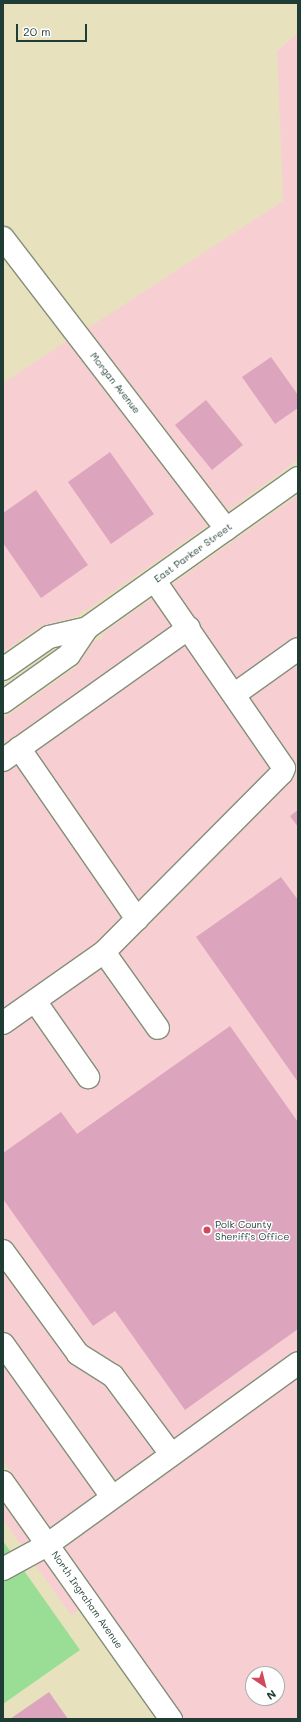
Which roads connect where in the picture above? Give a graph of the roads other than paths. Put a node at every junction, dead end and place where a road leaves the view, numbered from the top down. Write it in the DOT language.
graph roads {
  1 [pos="3,238"];
  2 [pos="298,478"];
  3 [pos="226,529"];
  4 [pos="155,581"];
  5 [pos="87,628"];
  6 [pos="189,628"];
  7 [pos="298,649"];
  8 [pos="3,669"];
  9 [pos="235,694"];
  10 [pos="3,702"];
  11 [pos="11,754"];
  12 [pos="137,919"];
  13 [pos="104,952"];
  14 [pos="35,1001"];
  15 [pos="3,1023"];
  16 [pos="158,1028"];
  17 [pos="88,1077"];
  18 [pos="3,1251"];
  19 [pos="3,1344"];
  20 [pos="298,1363"];
  21 [pos="171,1454"];
  22 [pos="3,1482"];
  23 [pos="112,1497"];
  24 [pos="47,1545"];
  25 [pos="3,1569"];
  26 [pos="170,1719"];
  1 -- 3 [label="street, Morgan Avenue"];
  2 -- 3 [label="street, East Parker Street"];
  3 -- 4 [label="street, East Parker Street"];
  4 -- 5 [label="street, East Parker Street"];
  4 -- 6 [label="street"];
  5 -- 8 [label="street, East Parker Street"];
  5 -- 10 [label="street, East Parker Street"];
  6 -- 9 [label="street"];
  6 -- 11 [label="street"];
  7 -- 9 [label="street"];
  9 -- 12 [label="street"];
  11 -- 12 [label="street"];
  12 -- 13 [label="street"];
  13 -- 14 [label="street"];
  13 -- 16 [label="street"];
  14 -- 15 [label="street"];
  14 -- 17 [label="street"];
  18 -- 21 [label="street"];
  19 -- 23 [label="street"];
  20 -- 21 [label="street"];
  21 -- 23 [label="street"];
  22 -- 24 [label="street, North Ingraham Avenue"];
  23 -- 24 [label="street"];
  24 -- 25 [label="street"];
  24 -- 26 [label="street, North Ingraham Avenue"];
}
